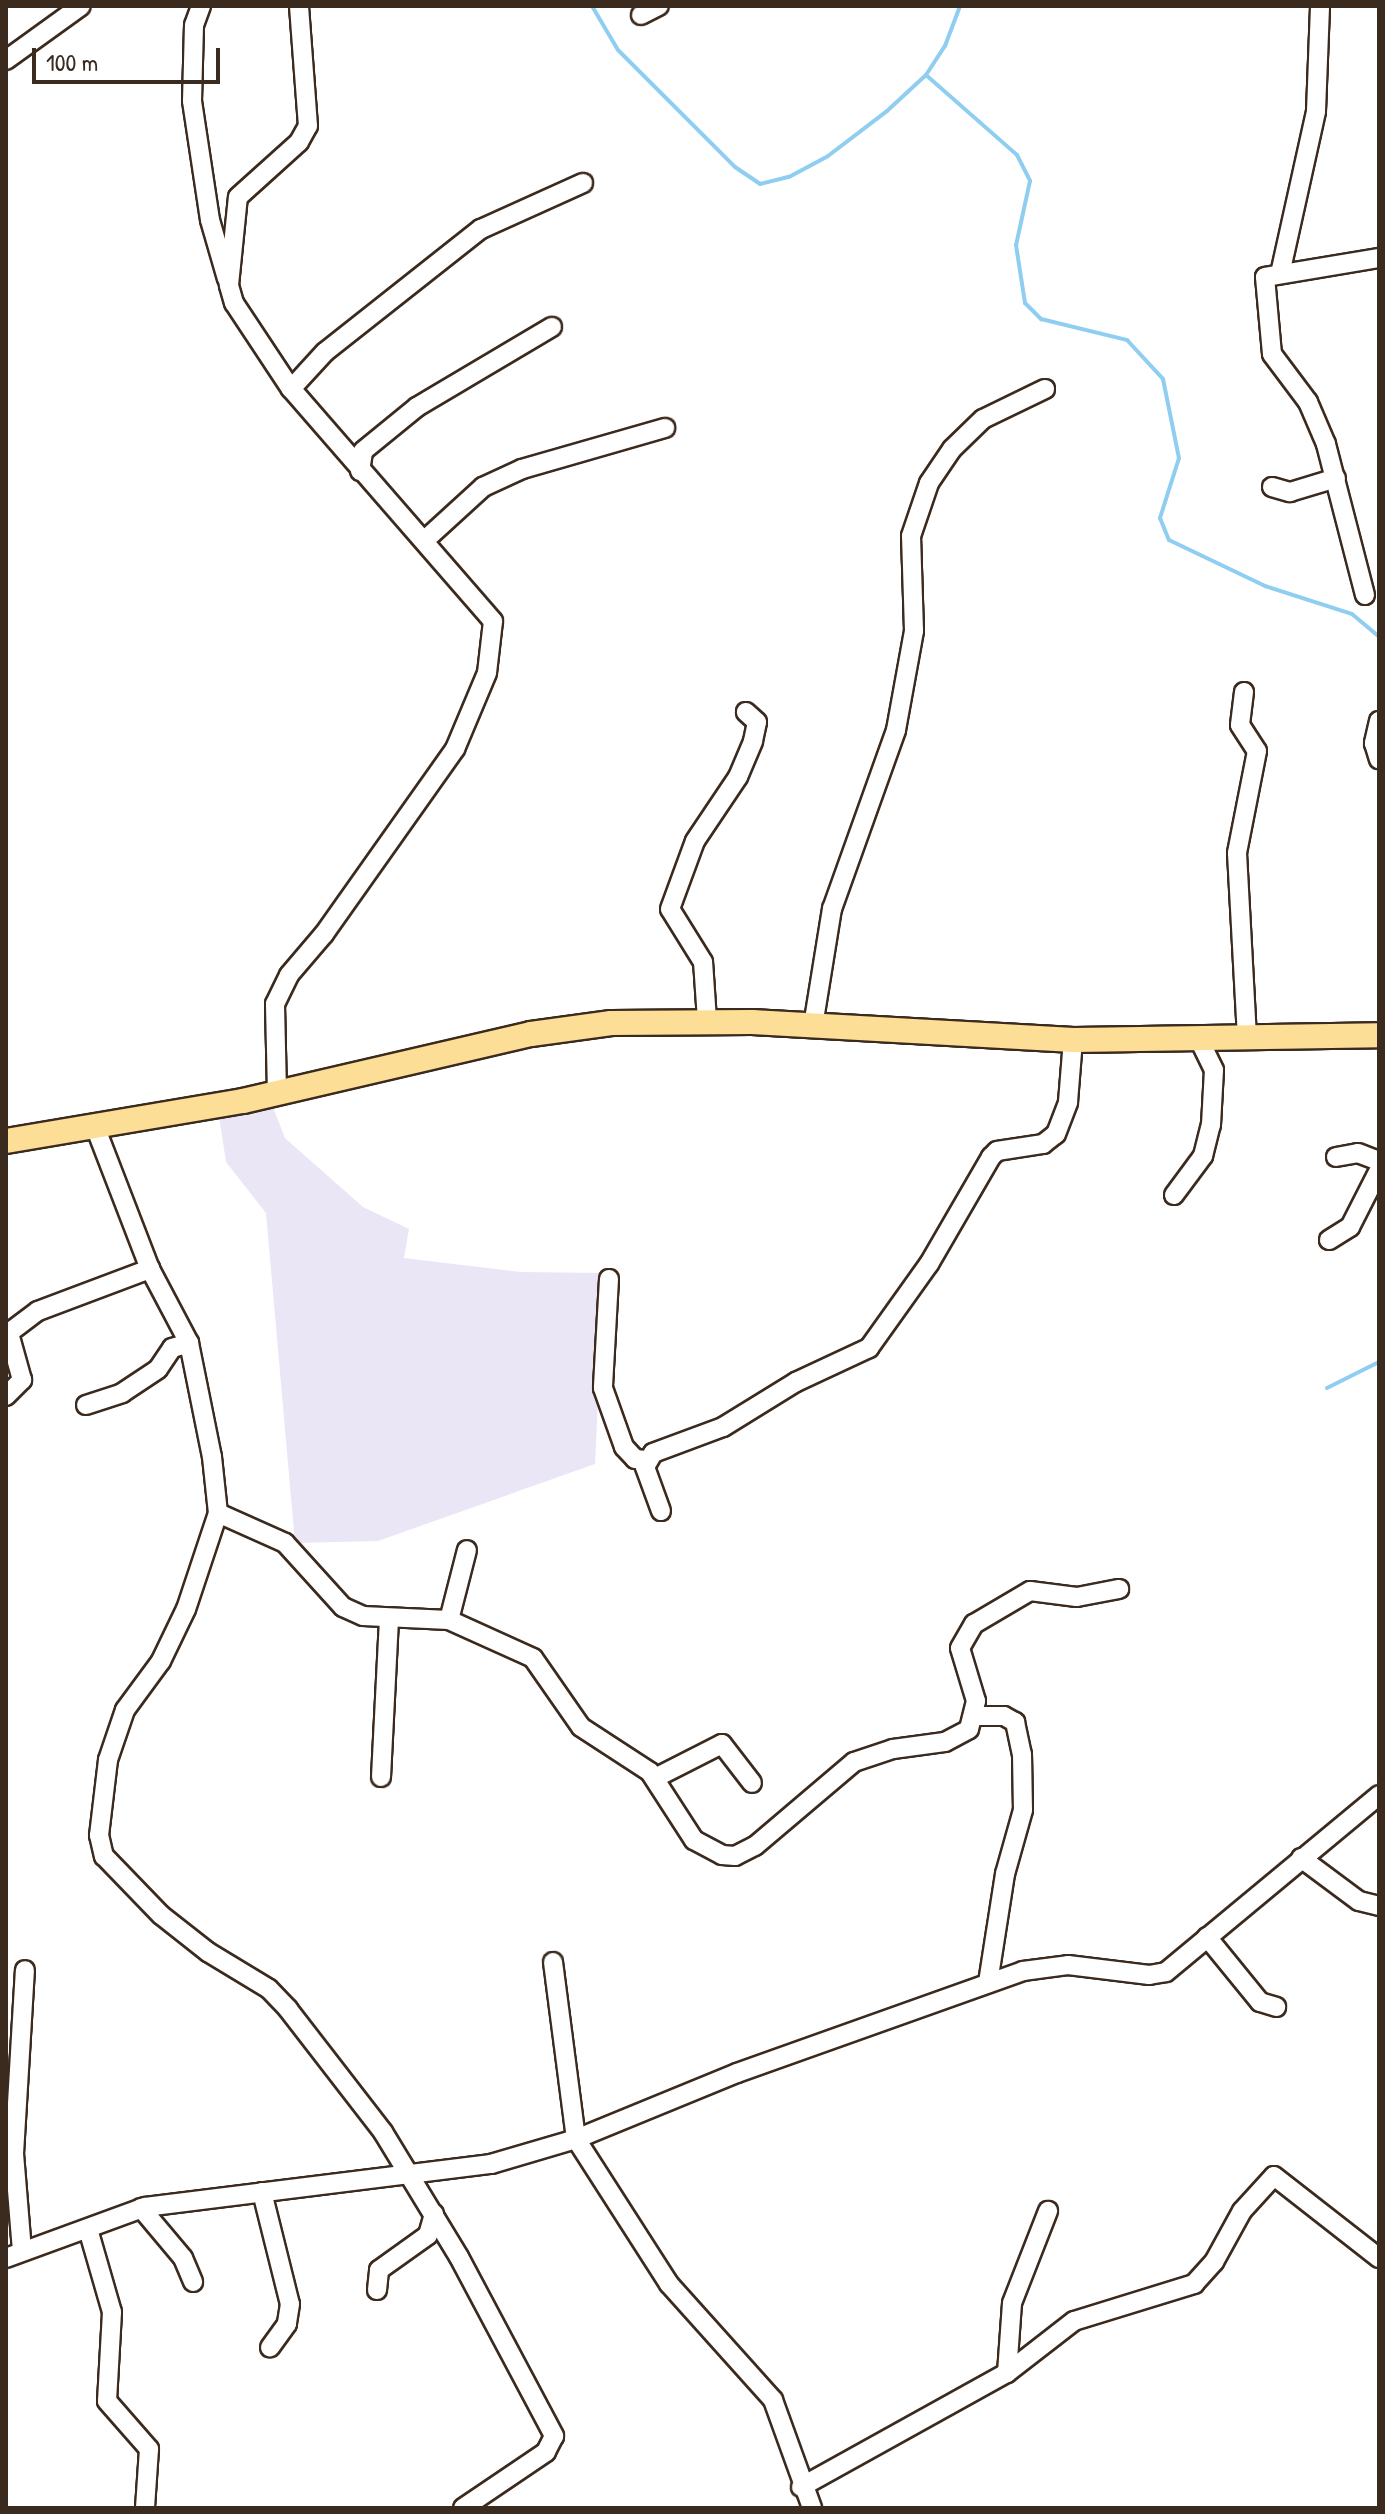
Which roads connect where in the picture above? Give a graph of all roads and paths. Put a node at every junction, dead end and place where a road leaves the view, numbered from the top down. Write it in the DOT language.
graph roads {
  1 [pos="81,6"];
  2 [pos="201,6"];
  3 [pos="299,6"];
  4 [pos="659,6"];
  5 [pos="1320,6"];
  6 [pos="641,15"];
  7 [pos="6,60"];
  8 [pos="583,183"];
  9 [pos="1379,258"];
  10 [pos="1280,274"];
  11 [pos="229,285"];
  12 [pos="552,327"];
  13 [pos="291,389"];
  14 [pos="1045,389"];
  15 [pos="665,428"];
  16 [pos="360,471"];
  17 [pos="1336,478"];
  18 [pos="1272,487"];
  19 [pos="425,540"];
  20 [pos="1365,595"];
  21 [pos="1244,692"];
  22 [pos="746,712"];
  23 [pos="1379,721"];
  24 [pos="1379,759"];
  25 [pos="707,1020"];
  26 [pos="813,1026"];
  27 [pos="1379,1035"];
  28 [pos="1247,1036"];
  29 [pos="1199,1039"];
  30 [pos="1073,1040"];
  31 [pos="277,1093"];
  32 [pos="96,1129"];
  33 [pos="6,1141"];
  34 [pos="1336,1157"];
  35 [pos="1379,1161"];
  36 [pos="1379,1170"];
  37 [pos="1174,1195"];
  38 [pos="1329,1240"];
  39 [pos="150,1269"];
  40 [pos="609,1279"];
  41 [pos="8,1334"];
  42 [pos="189,1343"];
  43 [pos="6,1396"];
  44 [pos="86,1405"];
  45 [pos="646,1460"];
  46 [pos="661,1511"];
  47 [pos="218,1513"];
  48 [pos="467,1550"];
  49 [pos="1119,1589"];
  50 [pos="389,1618"];
  51 [pos="449,1620"];
  52 [pos="974,1716"];
  53 [pos="381,1777"];
  54 [pos="655,1778"];
  55 [pos="752,1783"];
  56 [pos="1379,1795"];
  57 [pos="1301,1858"];
  58 [pos="1379,1906"];
  59 [pos="1207,1937"];
  60 [pos="553,1962"];
  61 [pos="25,1970"];
  62 [pos="988,1983"];
  63 [pos="1276,2007"];
  64 [pos="576,2139"];
  65 [pos="412,2176"];
  66 [pos="262,2192"];
  67 [pos="141,2208"];
  68 [pos="1048,2211"];
  69 [pos="434,2214"];
  70 [pos="88,2229"];
  71 [pos="14,2255"];
  72 [pos="1379,2258"];
  73 [pos="193,2282"];
  74 [pos="377,2290"];
  75 [pos="270,2347"];
  76 [pos="1007,2373"];
  77 [pos="801,2487"];
  78 [pos="145,2508"];
  79 [pos="463,2508"];
  80 [pos="812,2508"];
  1 -- 7 [label="street"];
  2 -- 11 [label="street"];
  3 -- 11 [label="street"];
  4 -- 6 [label="street"];
  5 -- 10 [label="street"];
  8 -- 13 [label="street"];
  9 -- 10 [label="street"];
  10 -- 17 [label="street"];
  11 -- 13 [label="street"];
  12 -- 16 [label="street"];
  13 -- 16 [label="street"];
  14 -- 26 [label="street"];
  15 -- 19 [label="street"];
  16 -- 19 [label="street"];
  17 -- 18 [label="street"];
  17 -- 20 [label="street"];
  19 -- 31 [label="street"];
  21 -- 28 [label="street"];
  22 -- 25 [label="street"];
  23 -- 24 [label="street"];
  25 -- 26 [label="main road"];
  25 -- 31 [label="main road"];
  26 -- 30 [label="main road"];
  27 -- 28 [label="main road"];
  28 -- 29 [label="main road"];
  29 -- 30 [label="main road"];
  29 -- 37 [label="street"];
  30 -- 45 [label="street"];
  31 -- 32 [label="main road"];
  32 -- 33 [label="main road"];
  32 -- 39 [label="street"];
  34 -- 35 [label="street"];
  36 -- 38 [label="street"];
  39 -- 41 [label="street"];
  39 -- 42 [label="street"];
  40 -- 45 [label="street"];
  41 -- 43 [label="street"];
  42 -- 44 [label="street"];
  42 -- 47 [label="street"];
  45 -- 46 [label="street"];
  47 -- 50 [label="street"];
  47 -- 65 [label="street"];
  48 -- 51 [label="street"];
  49 -- 52 [label="street"];
  50 -- 51 [label="street"];
  50 -- 53 [label="street"];
  51 -- 54 [label="street"];
  52 -- 54 [label="street"];
  52 -- 62 [label="street"];
  54 -- 55 [label="street"];
  56 -- 57 [label="street"];
  57 -- 58 [label="street"];
  57 -- 59 [label="street"];
  59 -- 62 [label="street"];
  59 -- 63 [label="street"];
  60 -- 64 [label="street"];
  61 -- 71 [label="street"];
  62 -- 64 [label="street"];
  64 -- 65 [label="street"];
  64 -- 77 [label="street"];
  65 -- 66 [label="street"];
  65 -- 69 [label="street"];
  66 -- 67 [label="street"];
  66 -- 75 [label="street"];
  67 -- 70 [label="street"];
  67 -- 73 [label="street"];
  68 -- 76 [label="street"];
  69 -- 74 [label="street"];
  69 -- 79 [label="street"];
  70 -- 71 [label="street"];
  70 -- 78 [label="street"];
  72 -- 76 [label="street"];
  76 -- 77 [label="street"];
  77 -- 80 [label="street"];
}
